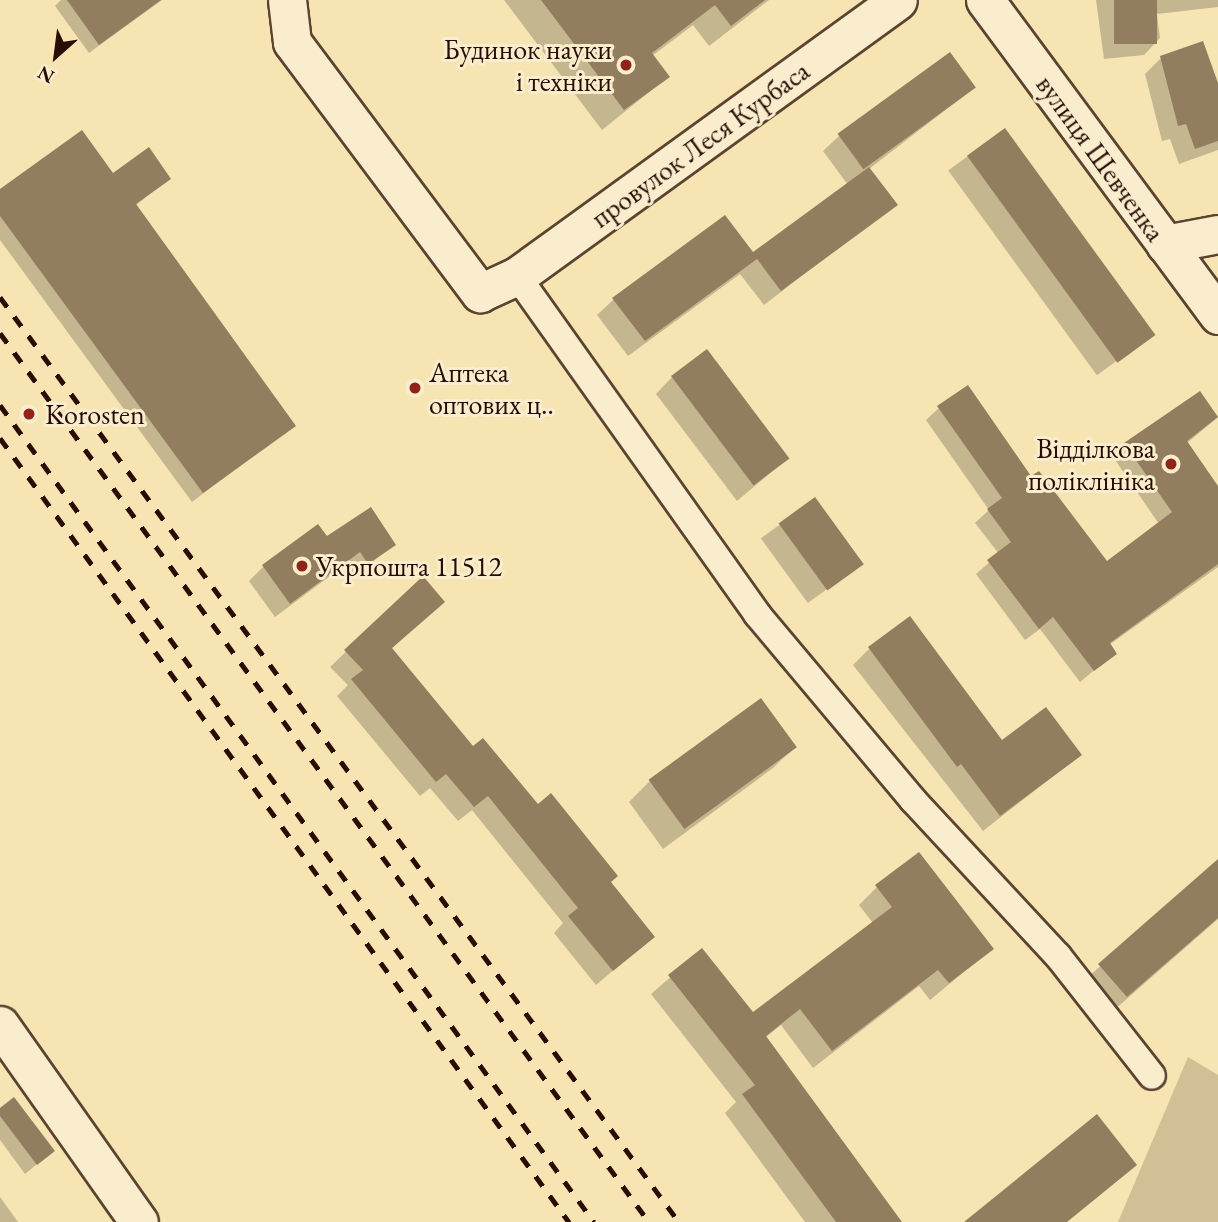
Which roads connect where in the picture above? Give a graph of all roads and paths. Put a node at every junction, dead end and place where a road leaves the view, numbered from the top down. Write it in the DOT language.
graph roads {
  1 [pos="287,0"];
  2 [pos="898,0"];
  3 [pos="985,0"];
  4 [pos="1218,234"];
  5 [pos="1165,244"];
  6 [pos="508,281"];
  7 [pos="1218,316"];
  8 [pos="0,1025"];
  9 [pos="1152,1076"];
  10 [pos="139,1222"];
  1 -- 6 [label="street"];
  2 -- 6 [label="street, провулок Леся Курбаса"];
  3 -- 5 [label="street, вулиця Шевченка"];
  4 -- 5 [label="street"];
  5 -- 7 [label="street, вулиця Шевченка"];
  6 -- 9 [label="street"];
  8 -- 10 [label="street"];
}
